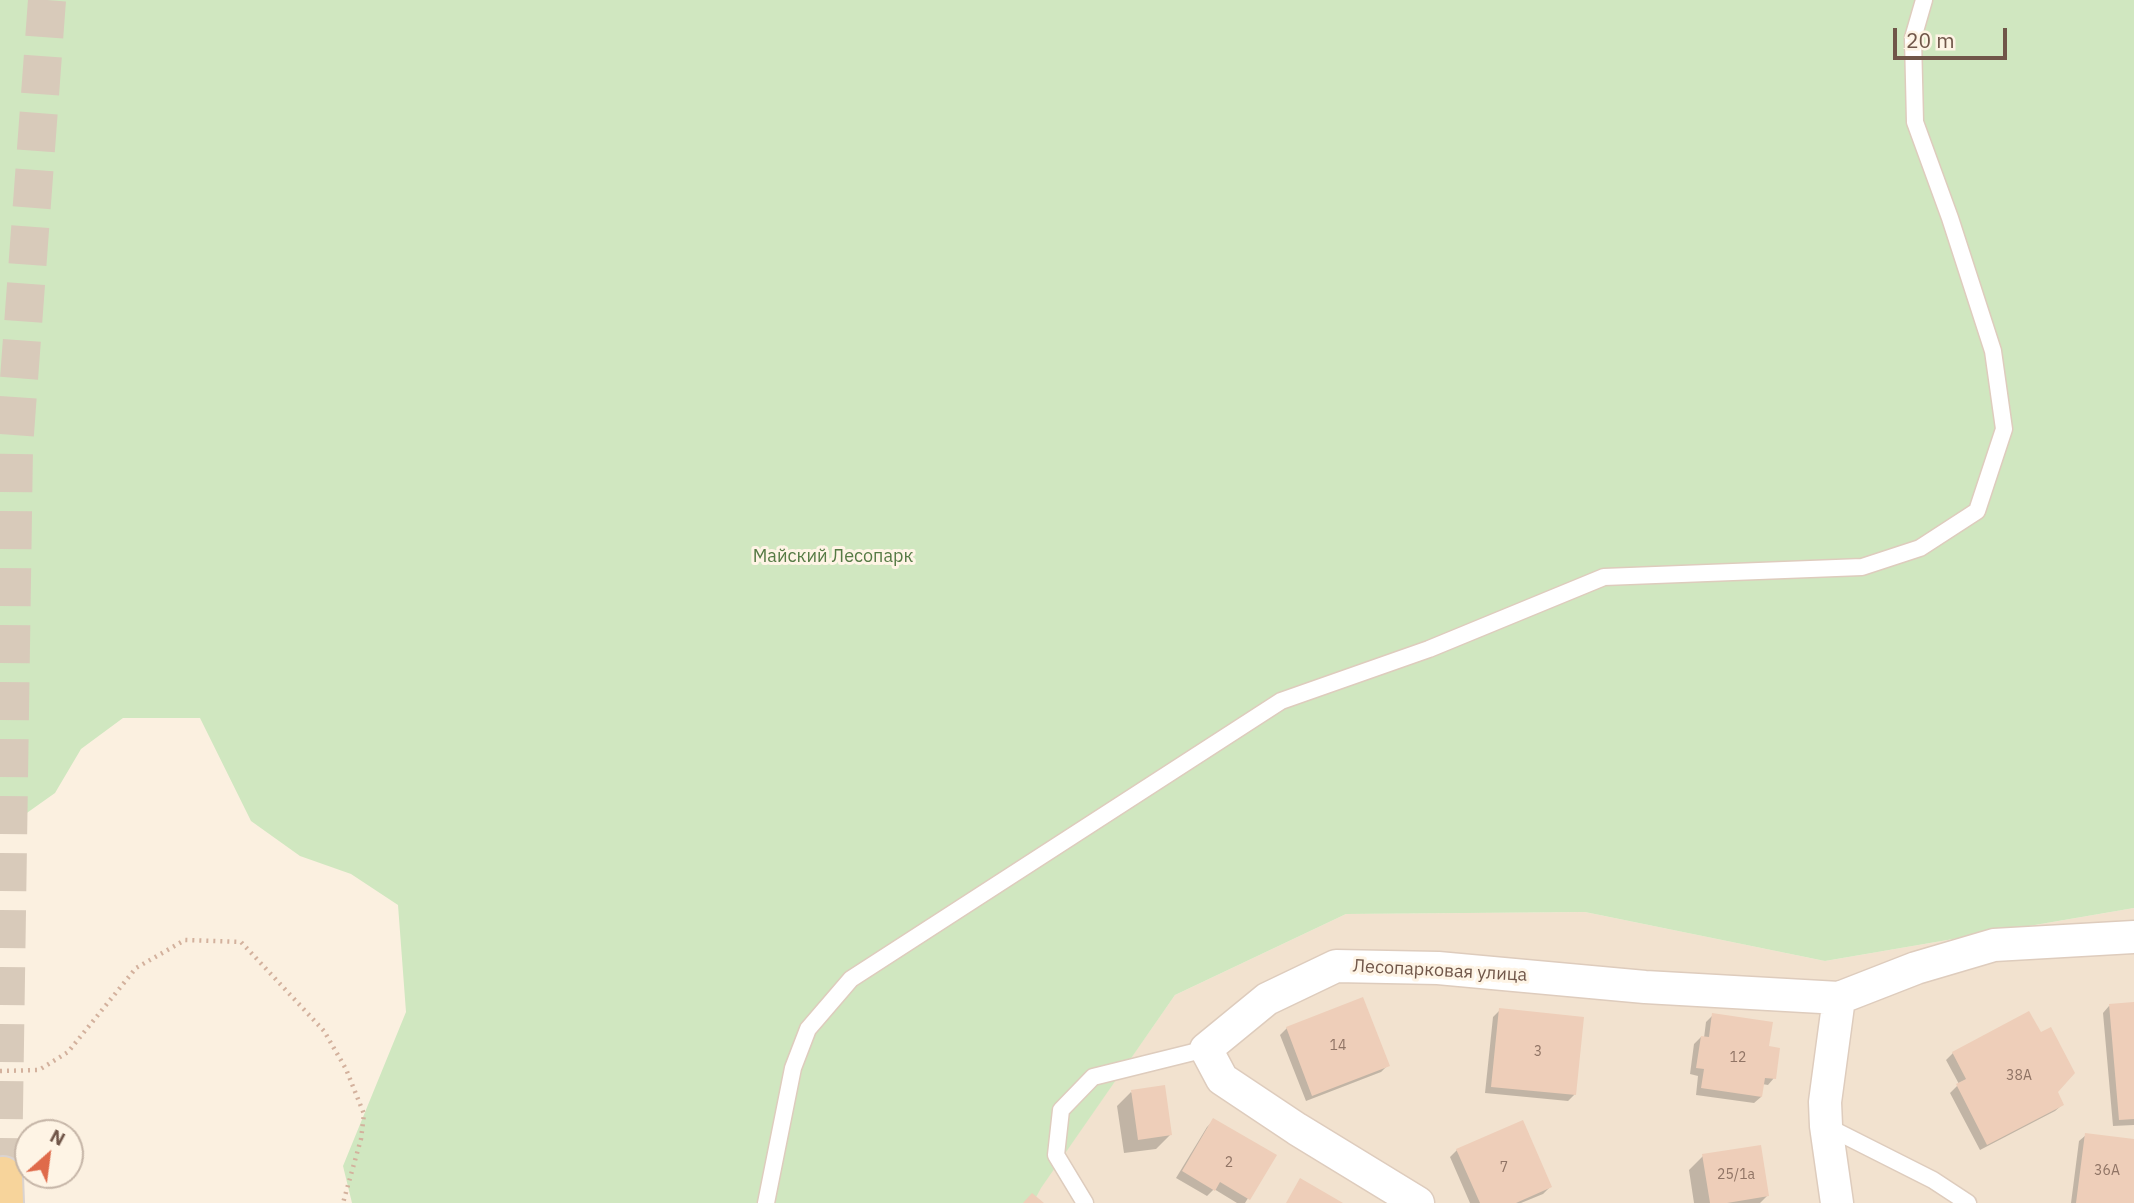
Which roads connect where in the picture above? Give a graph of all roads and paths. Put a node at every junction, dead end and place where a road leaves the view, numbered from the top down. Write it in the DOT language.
graph roads {
  1 [pos="1924,0"];
  2 [pos="2134,937"];
  3 [pos="1839,998"];
  4 [pos="1206,1049"];
  5 [pos="0,1071"];
  6 [pos="1826,1126"];
  7 [pos="343,1203"];
  8 [pos="766,1203"];
  9 [pos="1085,1203"];
  10 [pos="1418,1203"];
  11 [pos="1837,1203"];
  12 [pos="1968,1203"];
  1 -- 8 [label="lane"];
  2 -- 3 [label="street"];
  3 -- 4 [label="street, Лесопарковая улица"];
  3 -- 6 [label="street"];
  4 -- 9 [label="lane"];
  4 -- 10 [label="street"];
  5 -- 7 [label="path"];
  6 -- 11 [label="street"];
  6 -- 12 [label="lane"];
}
